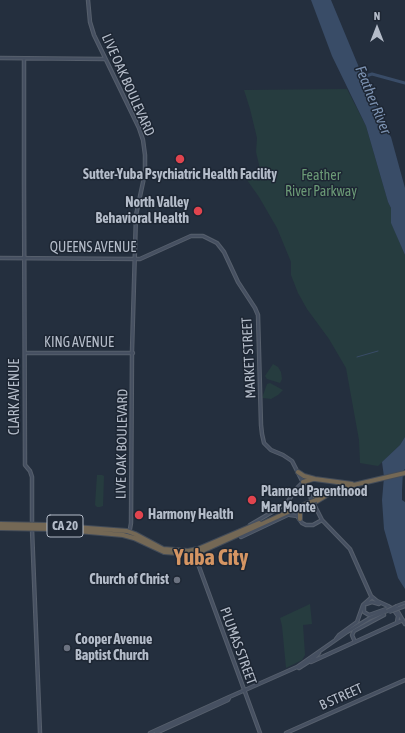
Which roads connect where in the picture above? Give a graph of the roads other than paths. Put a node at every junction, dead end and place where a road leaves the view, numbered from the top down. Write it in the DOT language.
graph roads {
  1 [pos="88,0"];
  2 [pos="0,58"];
  3 [pos="24,59"];
  4 [pos="105,59"];
  5 [pos="182,240"];
  6 [pos="0,258"];
  7 [pos="135,258"];
  8 [pos="24,259"];
  9 [pos="25,353"];
  10 [pos="133,353"];
  11 [pos="298,472"];
  12 [pos="405,474"];
  13 [pos="315,479"];
  14 [pos="303,482"];
  15 [pos="364,483"];
  16 [pos="316,499"];
  17 [pos="308,503"];
  18 [pos="303,508"];
  19 [pos="296,511"];
  20 [pos="287,516"];
  21 [pos="300,519"];
  22 [pos="322,520"];
  23 [pos="0,524"];
  24 [pos="32,527"];
  25 [pos="0,528"];
  26 [pos="246,528"];
  27 [pos="128,534"];
  28 [pos="241,537"];
  29 [pos="232,538"];
  30 [pos="210,550"];
  31 [pos="196,552"];
  32 [pos="372,598"];
  33 [pos="366,604"];
  34 [pos="383,604"];
  35 [pos="405,604"];
  36 [pos="393,609"];
  37 [pos="387,611"];
  38 [pos="384,615"];
  39 [pos="369,620"];
  40 [pos="403,620"];
  41 [pos="396,623"];
  42 [pos="405,624"];
  43 [pos="334,641"];
  44 [pos="355,642"];
  45 [pos="319,653"];
  46 [pos="308,662"];
  47 [pos="297,667"];
  48 [pos="405,680"];
  49 [pos="244,691"];
  50 [pos="229,698"];
  51 [pos="40,733"];
  52 [pos="150,733"];
  53 [pos="156,733"];
  54 [pos="260,733"];
  55 [pos="286,733"];
  1 -- 4 [label="main road, LIVE OAK BOULEVARD"];
  2 -- 3 [label="main road"];
  3 -- 4 [label="main road"];
  3 -- 8 [label="main road, CLARK AVENUE"];
  4 -- 7 [label="main road, LIVE OAK BOULEVARD"];
  5 -- 7 [label="main road, QUEENS AVENUE"];
  5 -- 11 [label="main road, MARKET STREET"];
  6 -- 8 [label="main road, QUEENS AVENUE"];
  7 -- 8 [label="main road, QUEENS AVENUE"];
  7 -- 10 [label="main road, LIVE OAK BOULEVARD"];
  8 -- 9 [label="main road, CLARK AVENUE"];
  9 -- 10 [label="main road, KING AVENUE"];
  9 -- 24 [label="main road, CLARK AVENUE"];
  10 -- 27 [label="main road, LIVE OAK BOULEVARD"];
  11 -- 13 [label="highway"];
  11 -- 14 [label="main road"];
  12 -- 15 [label="highway, CA 20"];
  13 -- 14 [label="highway"];
  13 -- 15 [label="highway"];
  14 -- 22 [label="main road"];
  14 -- 26 [label="main road"];
  15 -- 16 [label="highway, CA 20"];
  15 -- 16 [label="highway, CA 20"];
  16 -- 17 [label="highway, CA 20, bridge"];
  17 -- 18 [label="highway"];
  17 -- 26 [label="highway, CA 20"];
  17 -- 29 [label="highway, CA 20"];
  18 -- 19 [label="highway"];
  18 -- 21 [label="highway"];
  19 -- 20 [label="main road"];
  19 -- 21 [label="main road"];
  20 -- 21 [label="main road"];
  20 -- 28 [label="main road"];
  21 -- 22 [label="main road"];
  22 -- 32 [label="main road"];
  23 -- 24 [label="highway, CA 20"];
  24 -- 25 [label="highway, CA 20"];
  24 -- 27 [label="highway, CA 20"];
  24 -- 51 [label="main road, CLARK AVENUE"];
  26 -- 31 [label="highway, CA 20"];
  27 -- 31 [label="highway, CA 20"];
  28 -- 29 [label="highway"];
  29 -- 31 [label="highway, CA 20"];
  30 -- 31 [label="highway"];
  31 -- 49 [label="main road, PLUMAS STREET"];
  32 -- 33 [label="main road"];
  32 -- 34 [label="main road"];
  32 -- 43 [label="main road"];
  33 -- 34 [label="main road"];
  33 -- 37 [label="main road"];
  34 -- 36 [label="main road"];
  35 -- 37 [label="main road, bridge"];
  35 -- 37 [label="main road, bridge"];
  36 -- 40 [label="main road"];
  36 -- 41 [label="main road"];
  37 -- 38 [label="main road"];
  37 -- 39 [label="main road"];
  38 -- 39 [label="main road"];
  38 -- 44 [label="main road"];
  39 -- 43 [label="main road"];
  40 -- 41 [label="main road"];
  40 -- 42 [label="main road"];
  41 -- 44 [label="main road"];
  43 -- 45 [label="main road"];
  44 -- 46 [label="main road"];
  45 -- 46 [label="main road"];
  45 -- 47 [label="main road"];
  46 -- 47 [label="main road"];
  47 -- 49 [label="main road"];
  48 -- 55 [label="main road, B STREET"];
  49 -- 50 [label="main road"];
  49 -- 54 [label="main road, PLUMAS STREET"];
  50 -- 52 [label="main road"];
  50 -- 53 [label="main road"];
}
